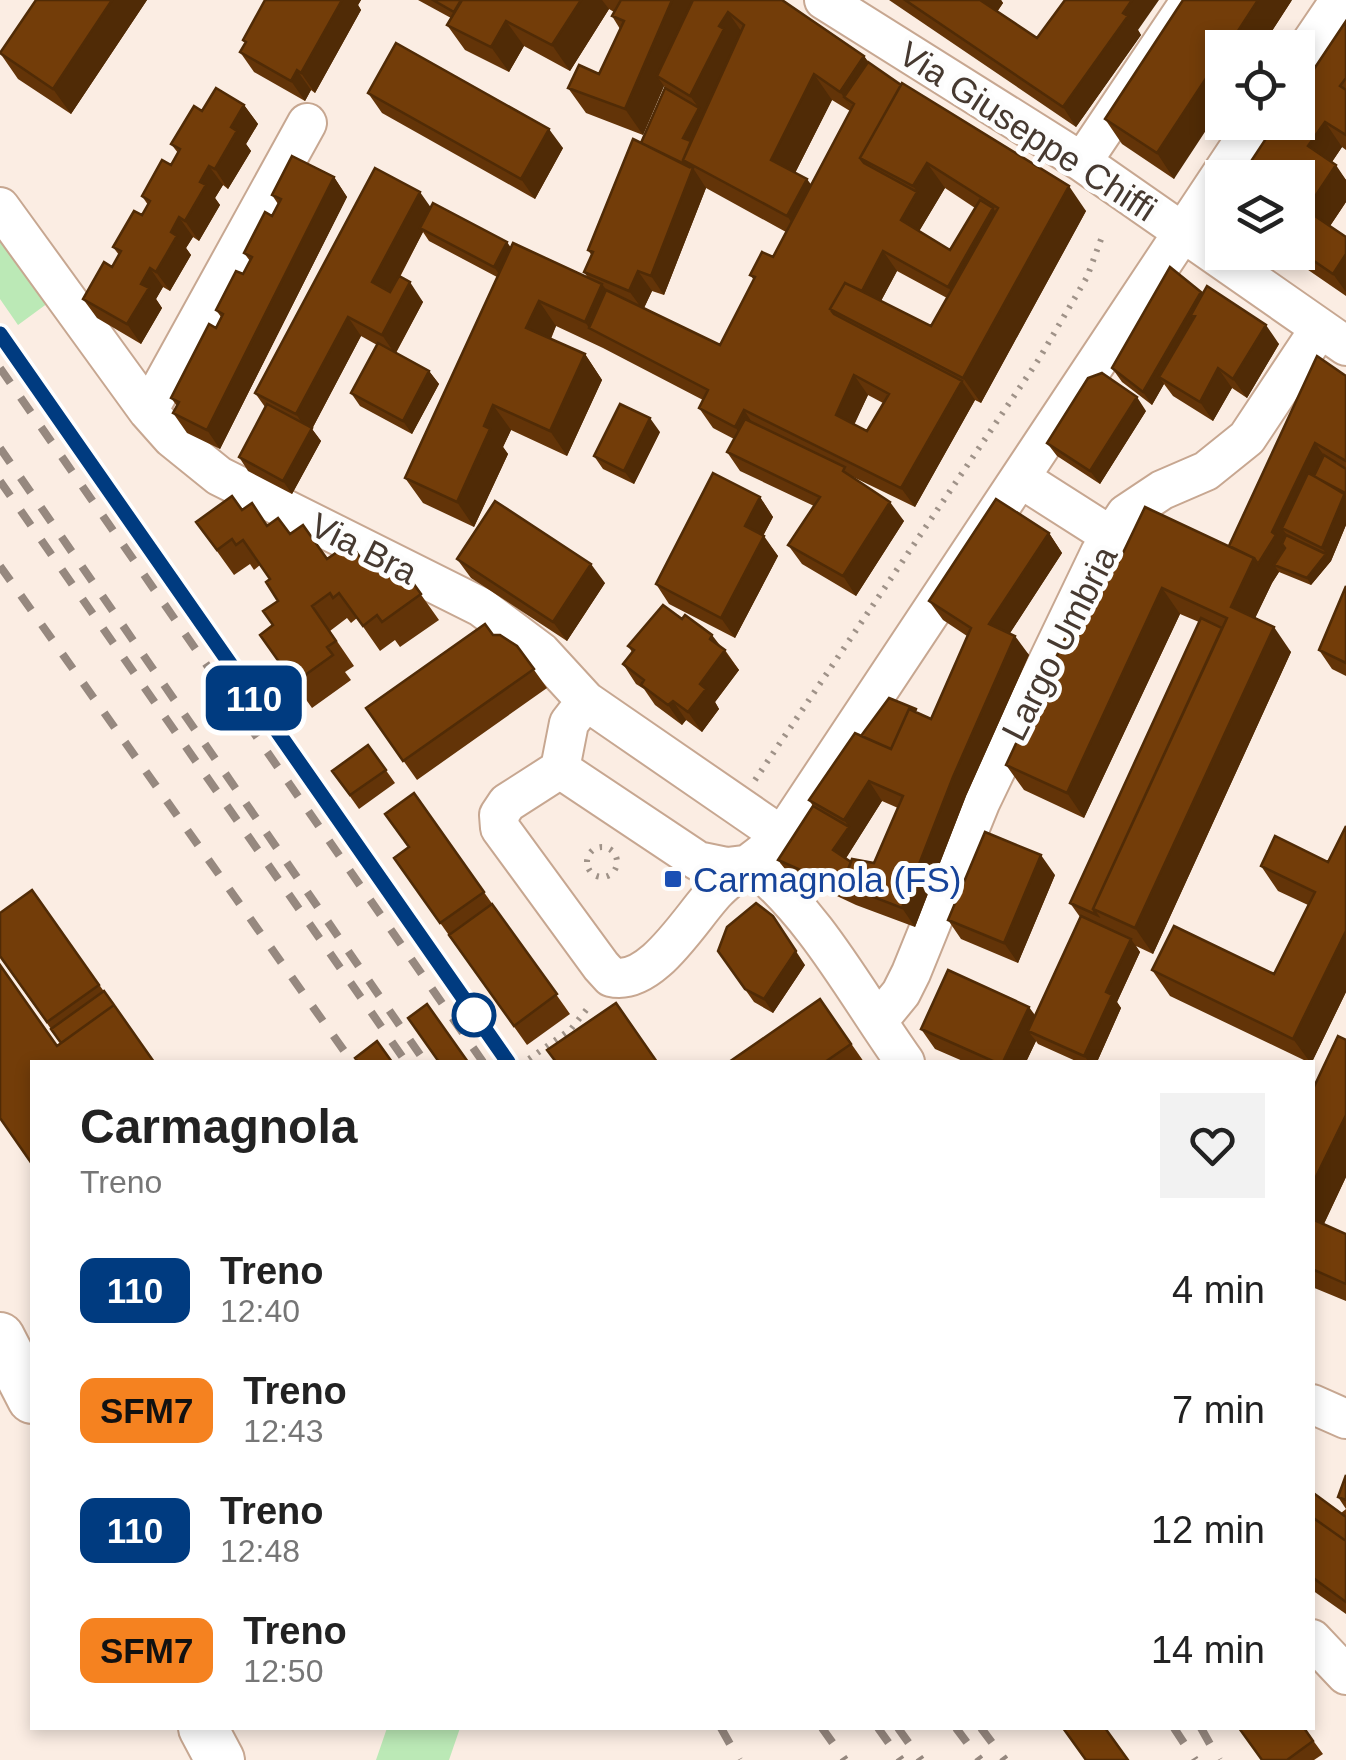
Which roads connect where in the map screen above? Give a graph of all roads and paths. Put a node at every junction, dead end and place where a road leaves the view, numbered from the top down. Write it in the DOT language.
graph roads {
  1 [pos="824,0"];
  2 [pos="1192,0"];
  3 [pos="1340,0"];
  4 [pos="1315,37"];
  5 [pos="307,123"];
  6 [pos="1244,140"];
  7 [pos="1082,162"];
  8 [pos="0,207"];
  9 [pos="1182,231"];
  10 [pos="1103,234"];
  11 [pos="1333,337"];
  12 [pos="148,410"];
  13 [pos="1020,478"];
  14 [pos="1111,536"];
  15 [pos="586,701"];
  16 [pos="560,769"];
  17 [pos="737,806"];
  18 [pos="782,836"];
  19 [pos="752,864"];
  20 [pos="591,873"];
  21 [pos="583,883"];
  22 [pos="611,977"];
  23 [pos="878,1020"];
  24 [pos="571,1029"];
  25 [pos="580,1040"];
  26 [pos="528,1059"];
  27 [pos="904,1060"];
  28 [pos="4,1345"];
  29 [pos="30,1395"];
  30 [pos="1315,1405"];
  31 [pos="1346,1418"];
  32 [pos="1315,1642"];
  33 [pos="1346,1676"];
  34 [pos="204,1730"];
  35 [pos="220,1760"];
  1 -- 7 [label="street, Via Giuseppe Chiffi"];
  2 -- 7 [label="street"];
  3 -- 4 [label="street"];
  5 -- 12 [label="street"];
  6 -- 9 [label="street"];
  7 -- 9 [label="street, Via Giuseppe Chiffi"];
  8 -- 12 [label="street, Via Bra"];
  9 -- 11 [label="street, Via Giuseppe Chiffi"];
  9 -- 13 [label="street"];
  10 -- 17 [label="path"];
  11 -- 14 [label="street, Largo Umbria"];
  12 -- 15 [label="street, Via Bra"];
  13 -- 14 [label="street"];
  13 -- 18 [label="street"];
  14 -- 23 [label="street, Largo Umbria"];
  15 -- 16 [label="street"];
  15 -- 17 [label="street, Via Bra"];
  16 -- 19 [label="street"];
  16 -- 22 [label="street"];
  17 -- 18 [label="street, Via Bra"];
  18 -- 19 [label="street"];
  19 -- 22 [label="street"];
  19 -- 23 [label="street"];
  20 -- 20 [label="path"];
  20 -- 21 [label="path"];
  22 -- 24 [label="path"];
  23 -- 27 [label="street"];
  24 -- 25 [label="path"];
  24 -- 26 [label="path"];
  28 -- 29 [label="main road"];
  30 -- 31 [label="street"];
  32 -- 33 [label="street"];
  34 -- 35 [label="main road"];
}
